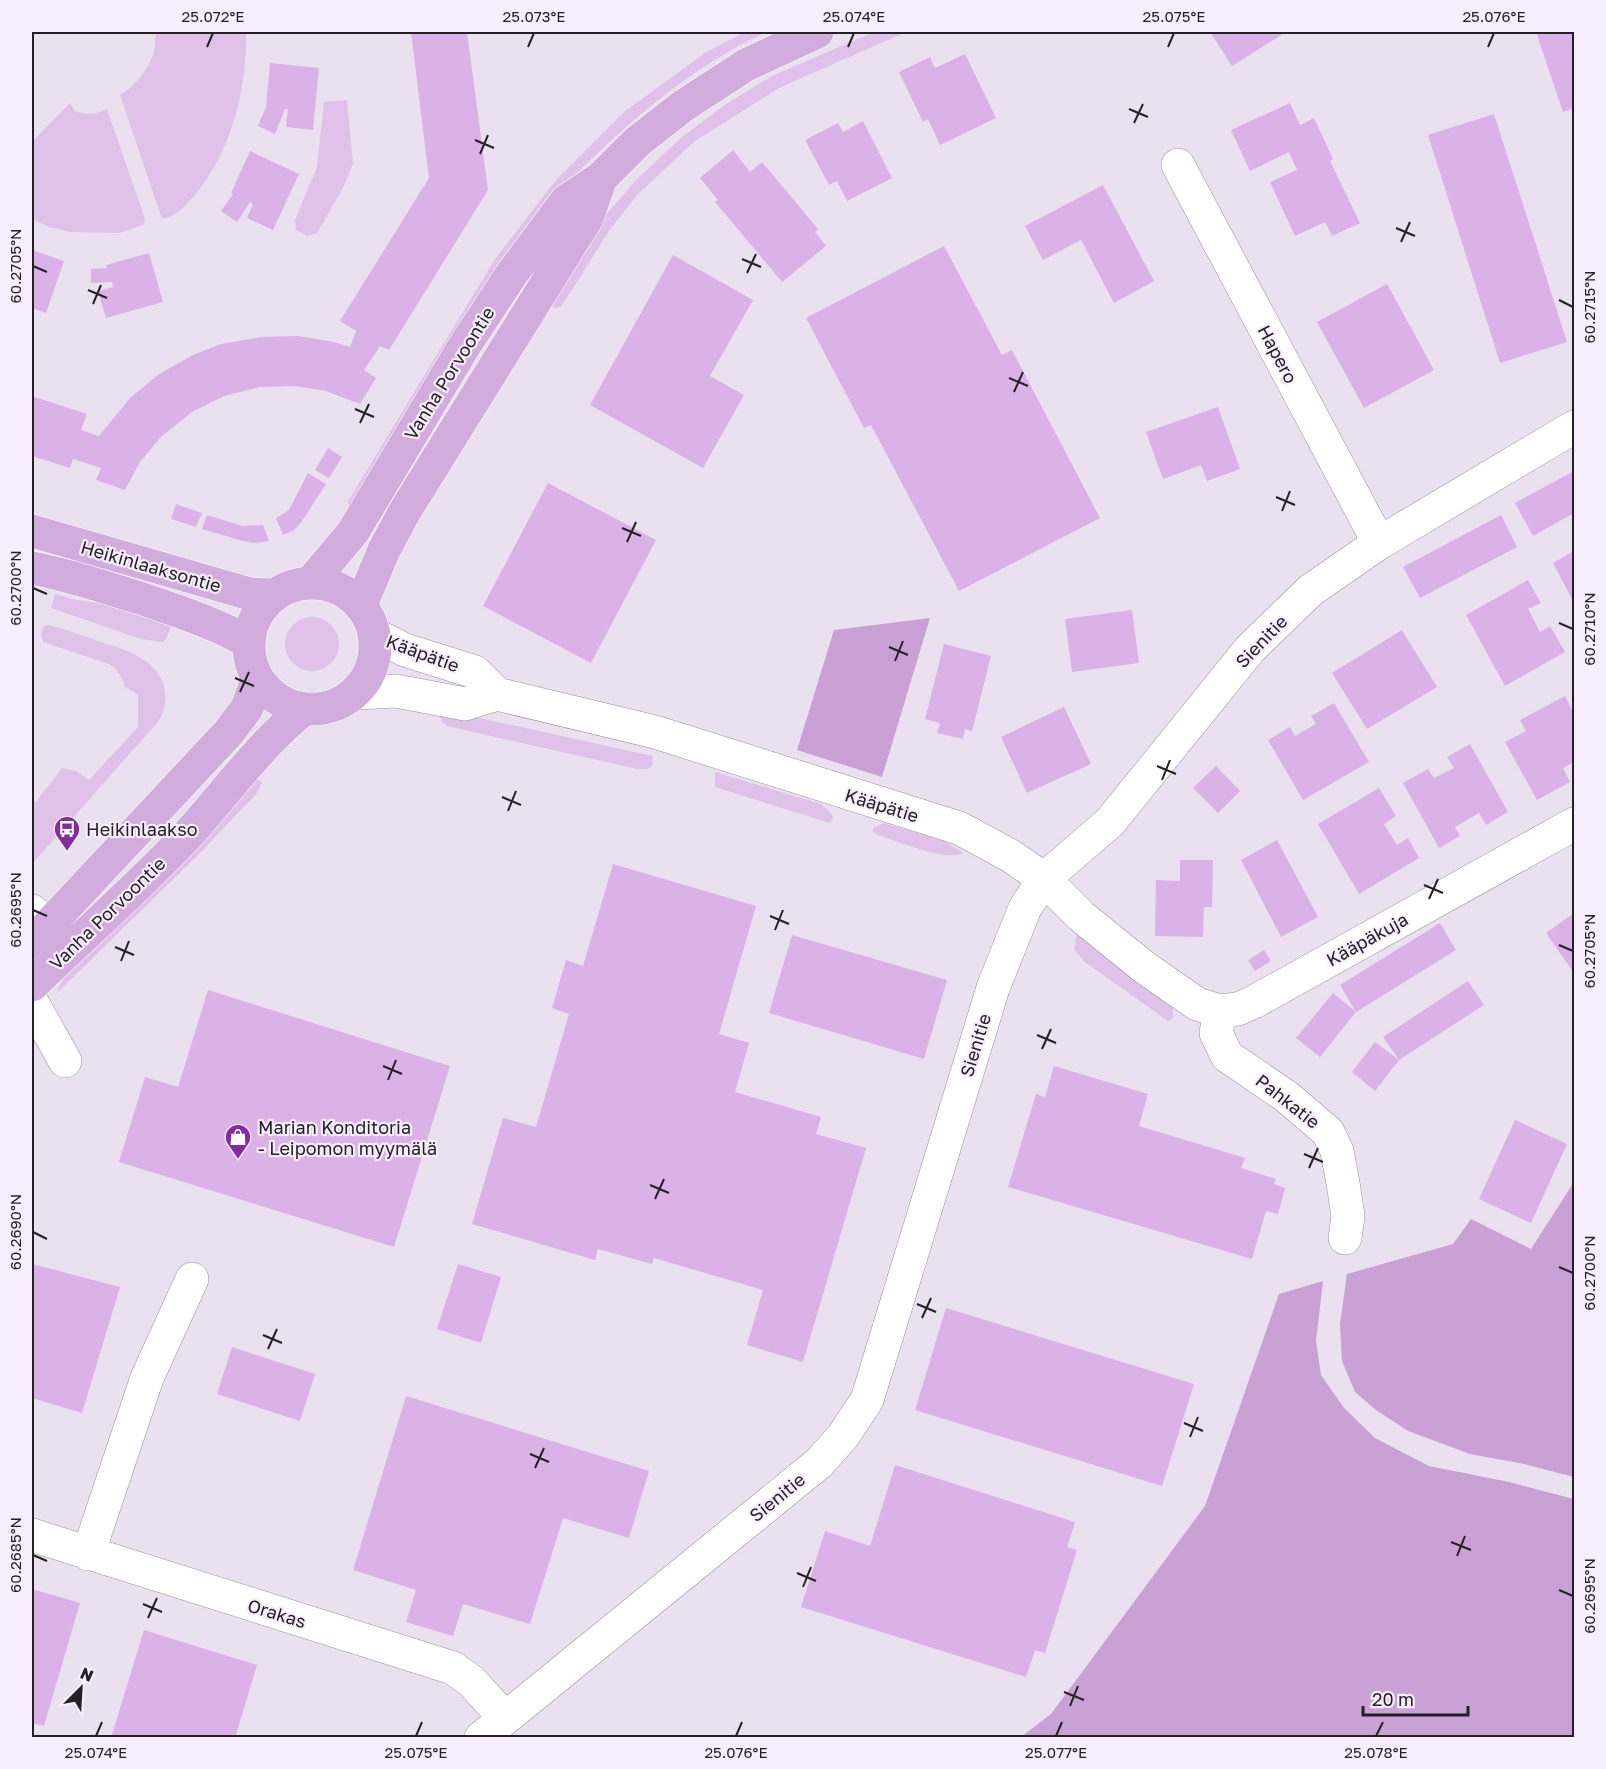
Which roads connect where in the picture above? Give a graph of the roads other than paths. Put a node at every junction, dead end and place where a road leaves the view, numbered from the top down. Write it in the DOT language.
graph roads {
  1 [pos="817,32"];
  2 [pos="1178,165"];
  3 [pos="602,178"];
  4 [pos="1575,427"];
  5 [pos="32,531"];
  6 [pos="1379,543"];
  7 [pos="32,568"];
  8 [pos="312,582"];
  9 [pos="272,596"];
  10 [pos="361,605"];
  11 [pos="375,635"];
  12 [pos="248,642"];
  13 [pos="257,680"];
  14 [pos="355,693"];
  15 [pos="497,694"];
  16 [pos="304,709"];
  17 [pos="1575,824"];
  18 [pos="1044,879"];
  19 [pos="37,926"];
  20 [pos="32,985"];
  21 [pos="32,1002"];
  22 [pos="1220,1011"];
  23 [pos="65,1060"];
  24 [pos="1345,1238"];
  25 [pos="192,1280"];
  26 [pos="32,1535"];
  27 [pos="88,1554"];
  28 [pos="493,1728"];
  1 -- 3 [label="main road, Vanha Porvoontie"];
  2 -- 6 [label="street, Hapero"];
  3 -- 8 [label="main road, Vanha Porvoontie"];
  3 -- 10 [label="main road, Vanha Porvoontie"];
  4 -- 6 [label="street, Sienitie"];
  5 -- 9 [label="main road, Heikinlaaksontie"];
  6 -- 18 [label="street, Sienitie"];
  7 -- 12 [label="main road, Heikinlaaksontie"];
  8 -- 9 [label="main road"];
  8 -- 10 [label="main road"];
  9 -- 12 [label="main road"];
  10 -- 11 [label="main road"];
  11 -- 14 [label="main road"];
  11 -- 15 [label="street, Kääpätie"];
  12 -- 13 [label="main road"];
  13 -- 16 [label="main road"];
  13 -- 19 [label="main road, Vanha Porvoontie"];
  14 -- 15 [label="street, Kääpätie"];
  14 -- 16 [label="main road"];
  15 -- 18 [label="street, Kääpätie"];
  16 -- 20 [label="main road, Vanha Porvoontie"];
  17 -- 22 [label="street, Kääpäkuja"];
  18 -- 22 [label="street, Kääpätie"];
  18 -- 28 [label="street, Sienitie"];
  21 -- 23 [label="street"];
  22 -- 24 [label="street, Pahkatie"];
  25 -- 27 [label="street"];
  26 -- 27 [label="street, Orakas"];
  27 -- 28 [label="street, Orakas"];
}
